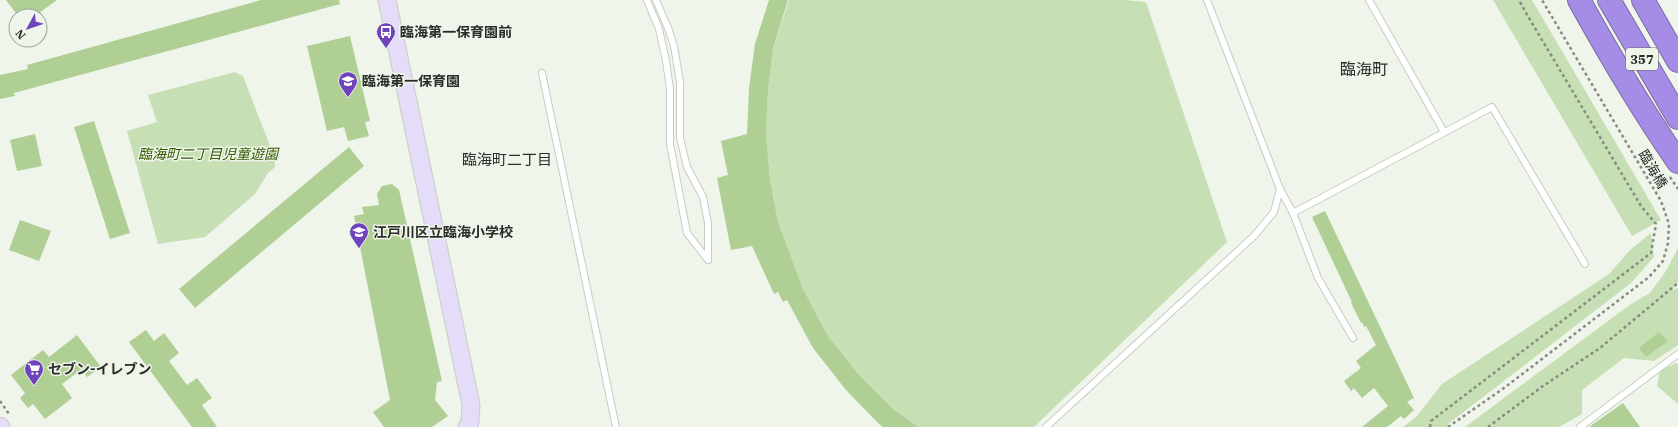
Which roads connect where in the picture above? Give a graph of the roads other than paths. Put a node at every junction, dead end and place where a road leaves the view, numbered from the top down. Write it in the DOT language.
graph roads {
  1 [pos="387,0"];
  2 [pos="647,0"];
  3 [pos="656,0"];
  4 [pos="1207,0"];
  5 [pos="1368,0"];
  6 [pos="1579,0"];
  7 [pos="1609,0"];
  8 [pos="1643,0"];
  9 [pos="1659,0"];
  10 [pos="1678,34"];
  11 [pos="1678,61"];
  12 [pos="542,73"];
  13 [pos="1678,118"];
  14 [pos="1444,132"];
  15 [pos="1678,162"];
  16 [pos="1280,189"];
  17 [pos="1293,213"];
  18 [pos="1585,264"];
  19 [pos="1354,338"];
  20 [pos="1678,354"];
  21 [pos="467,427"];
  22 [pos="616,427"];
  23 [pos="1046,427"];
  24 [pos="1580,427"];
  1 -- 21 [label="street"];
  2 -- 3 [label="lane"];
  4 -- 16 [label="lane"];
  5 -- 14 [label="lane"];
  6 -- 15 [label="highway"];
  7 -- 13 [label="highway, 357"];
  8 -- 11 [label="highway"];
  9 -- 10 [label="highway"];
  12 -- 22 [label="lane"];
  14 -- 17 [label="lane"];
  14 -- 18 [label="lane"];
  16 -- 17 [label="lane"];
  16 -- 23 [label="lane"];
  17 -- 19 [label="lane"];
  20 -- 24 [label="lane"];
}
